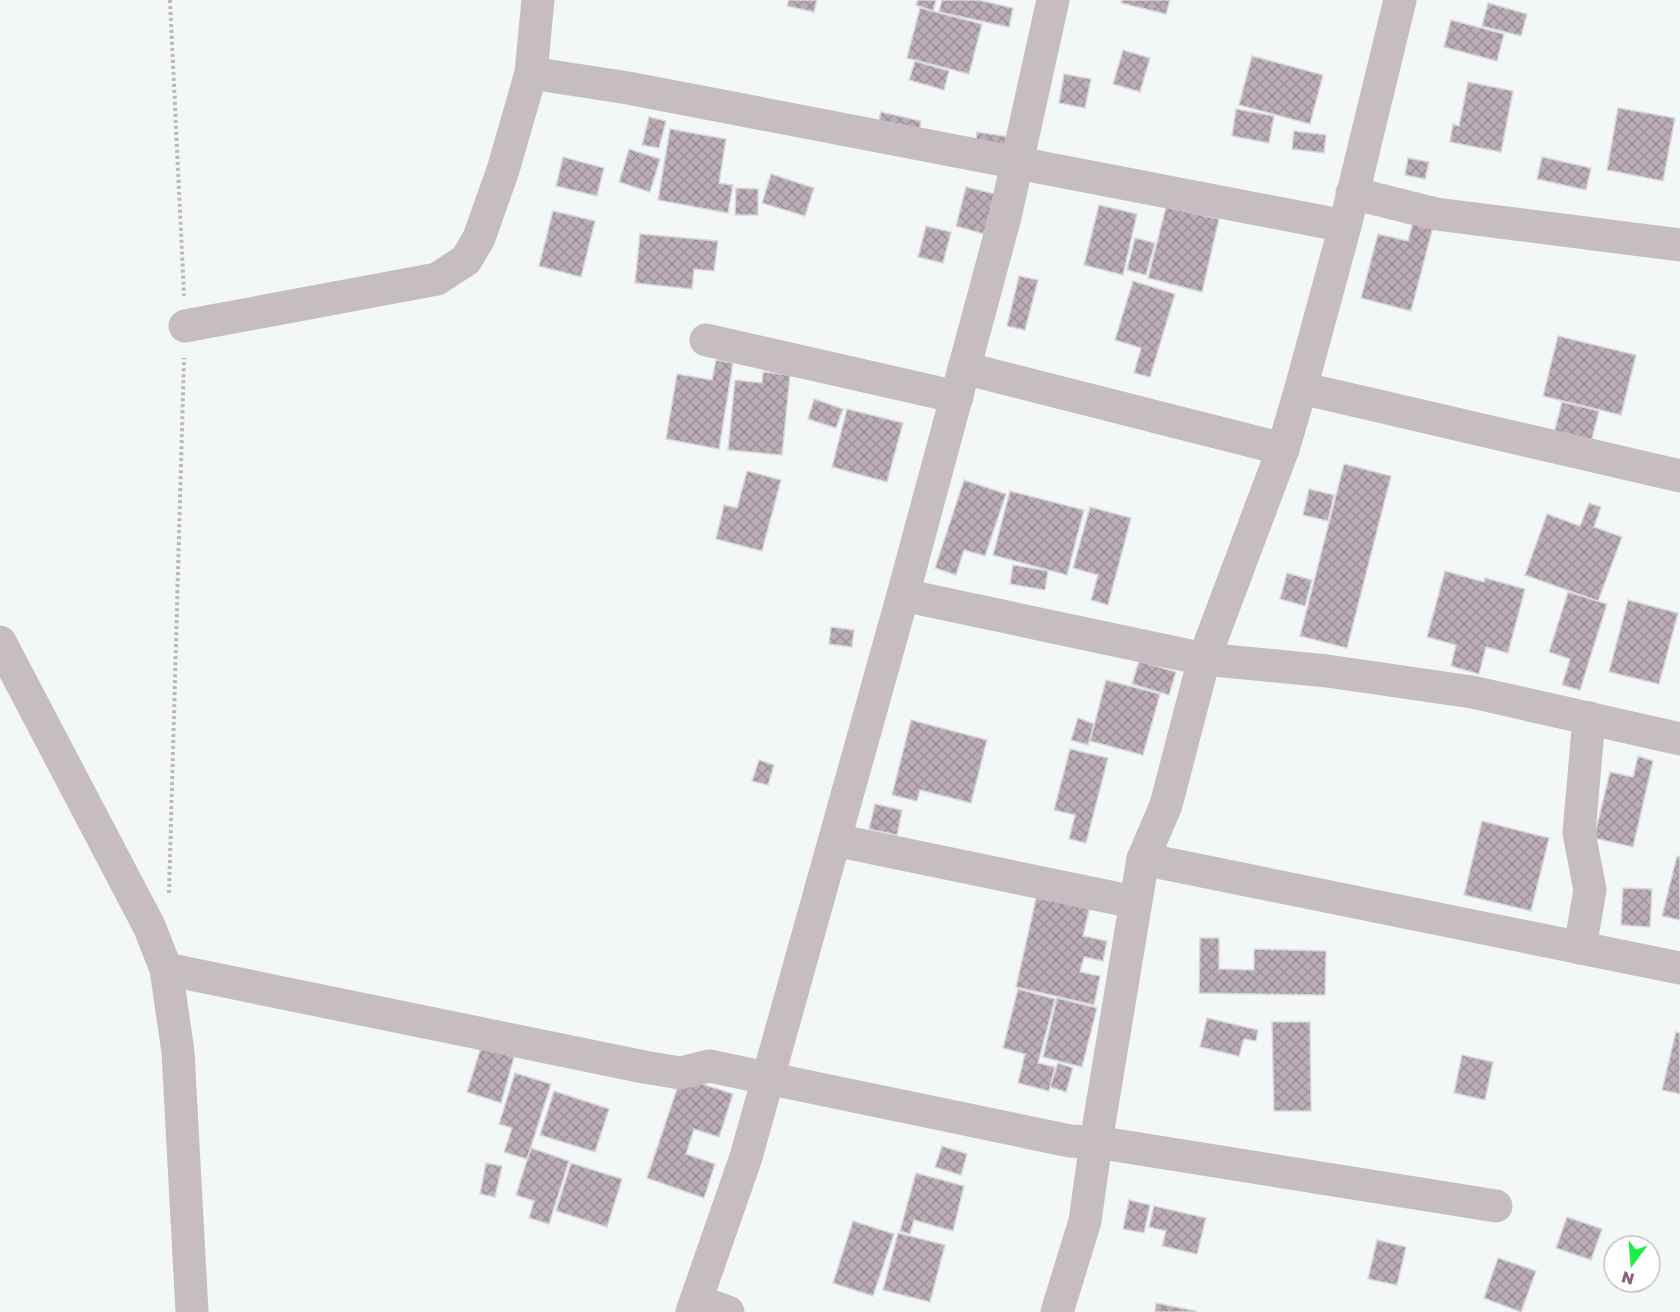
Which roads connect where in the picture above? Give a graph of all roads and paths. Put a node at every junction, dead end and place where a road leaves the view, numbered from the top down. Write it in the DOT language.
graph roads {
  1 [pos="170,0"];
  2 [pos="538,0"];
  3 [pos="1053,0"];
  4 [pos="1400,0"];
  5 [pos="531,73"];
  6 [pos="1017,164"];
  7 [pos="1352,193"];
  8 [pos="1345,226"];
  9 [pos="1677,236"];
  10 [pos="185,326"];
  11 [pos="706,340"];
  12 [pos="961,382"];
  13 [pos="1301,388"];
  14 [pos="1283,449"];
  15 [pos="1680,476"];
  16 [pos="903,595"];
  17 [pos="0,642"];
  18 [pos="1204,659"];
  19 [pos="1590,718"];
  20 [pos="1680,739"];
  21 [pos="835,840"];
  22 [pos="1143,859"];
  23 [pos="168,899"];
  24 [pos="1134,902"];
  25 [pos="1580,948"];
  26 [pos="1680,968"];
  27 [pos="166,969"];
  28 [pos="768,1078"];
  29 [pos="1096,1142"];
  30 [pos="1496,1206"];
  31 [pos="694,1306"];
  32 [pos="192,1312"];
  33 [pos="728,1312"];
  34 [pos="1057,1312"];
  1 -- 10 [label="path"];
  2 -- 5 [label="street"];
  3 -- 6 [label="street"];
  4 -- 7 [label="street"];
  5 -- 6 [label="street"];
  5 -- 10 [label="street"];
  6 -- 8 [label="street"];
  6 -- 12 [label="street"];
  7 -- 8 [label="street"];
  7 -- 9 [label="street"];
  8 -- 13 [label="street"];
  10 -- 23 [label="path"];
  11 -- 12 [label="street"];
  12 -- 14 [label="street"];
  12 -- 16 [label="street"];
  13 -- 14 [label="street"];
  13 -- 15 [label="street"];
  14 -- 18 [label="street"];
  16 -- 18 [label="street"];
  16 -- 21 [label="street"];
  17 -- 27 [label="street"];
  18 -- 19 [label="street"];
  18 -- 22 [label="street"];
  19 -- 20 [label="street"];
  19 -- 25 [label="street"];
  21 -- 24 [label="street"];
  21 -- 28 [label="street"];
  22 -- 24 [label="street"];
  22 -- 25 [label="street"];
  24 -- 29 [label="street"];
  25 -- 26 [label="street"];
  27 -- 28 [label="street"];
  27 -- 32 [label="street"];
  28 -- 29 [label="street"];
  28 -- 31 [label="street"];
  29 -- 30 [label="street"];
  29 -- 34 [label="street"];
  31 -- 33 [label="street"];
}
